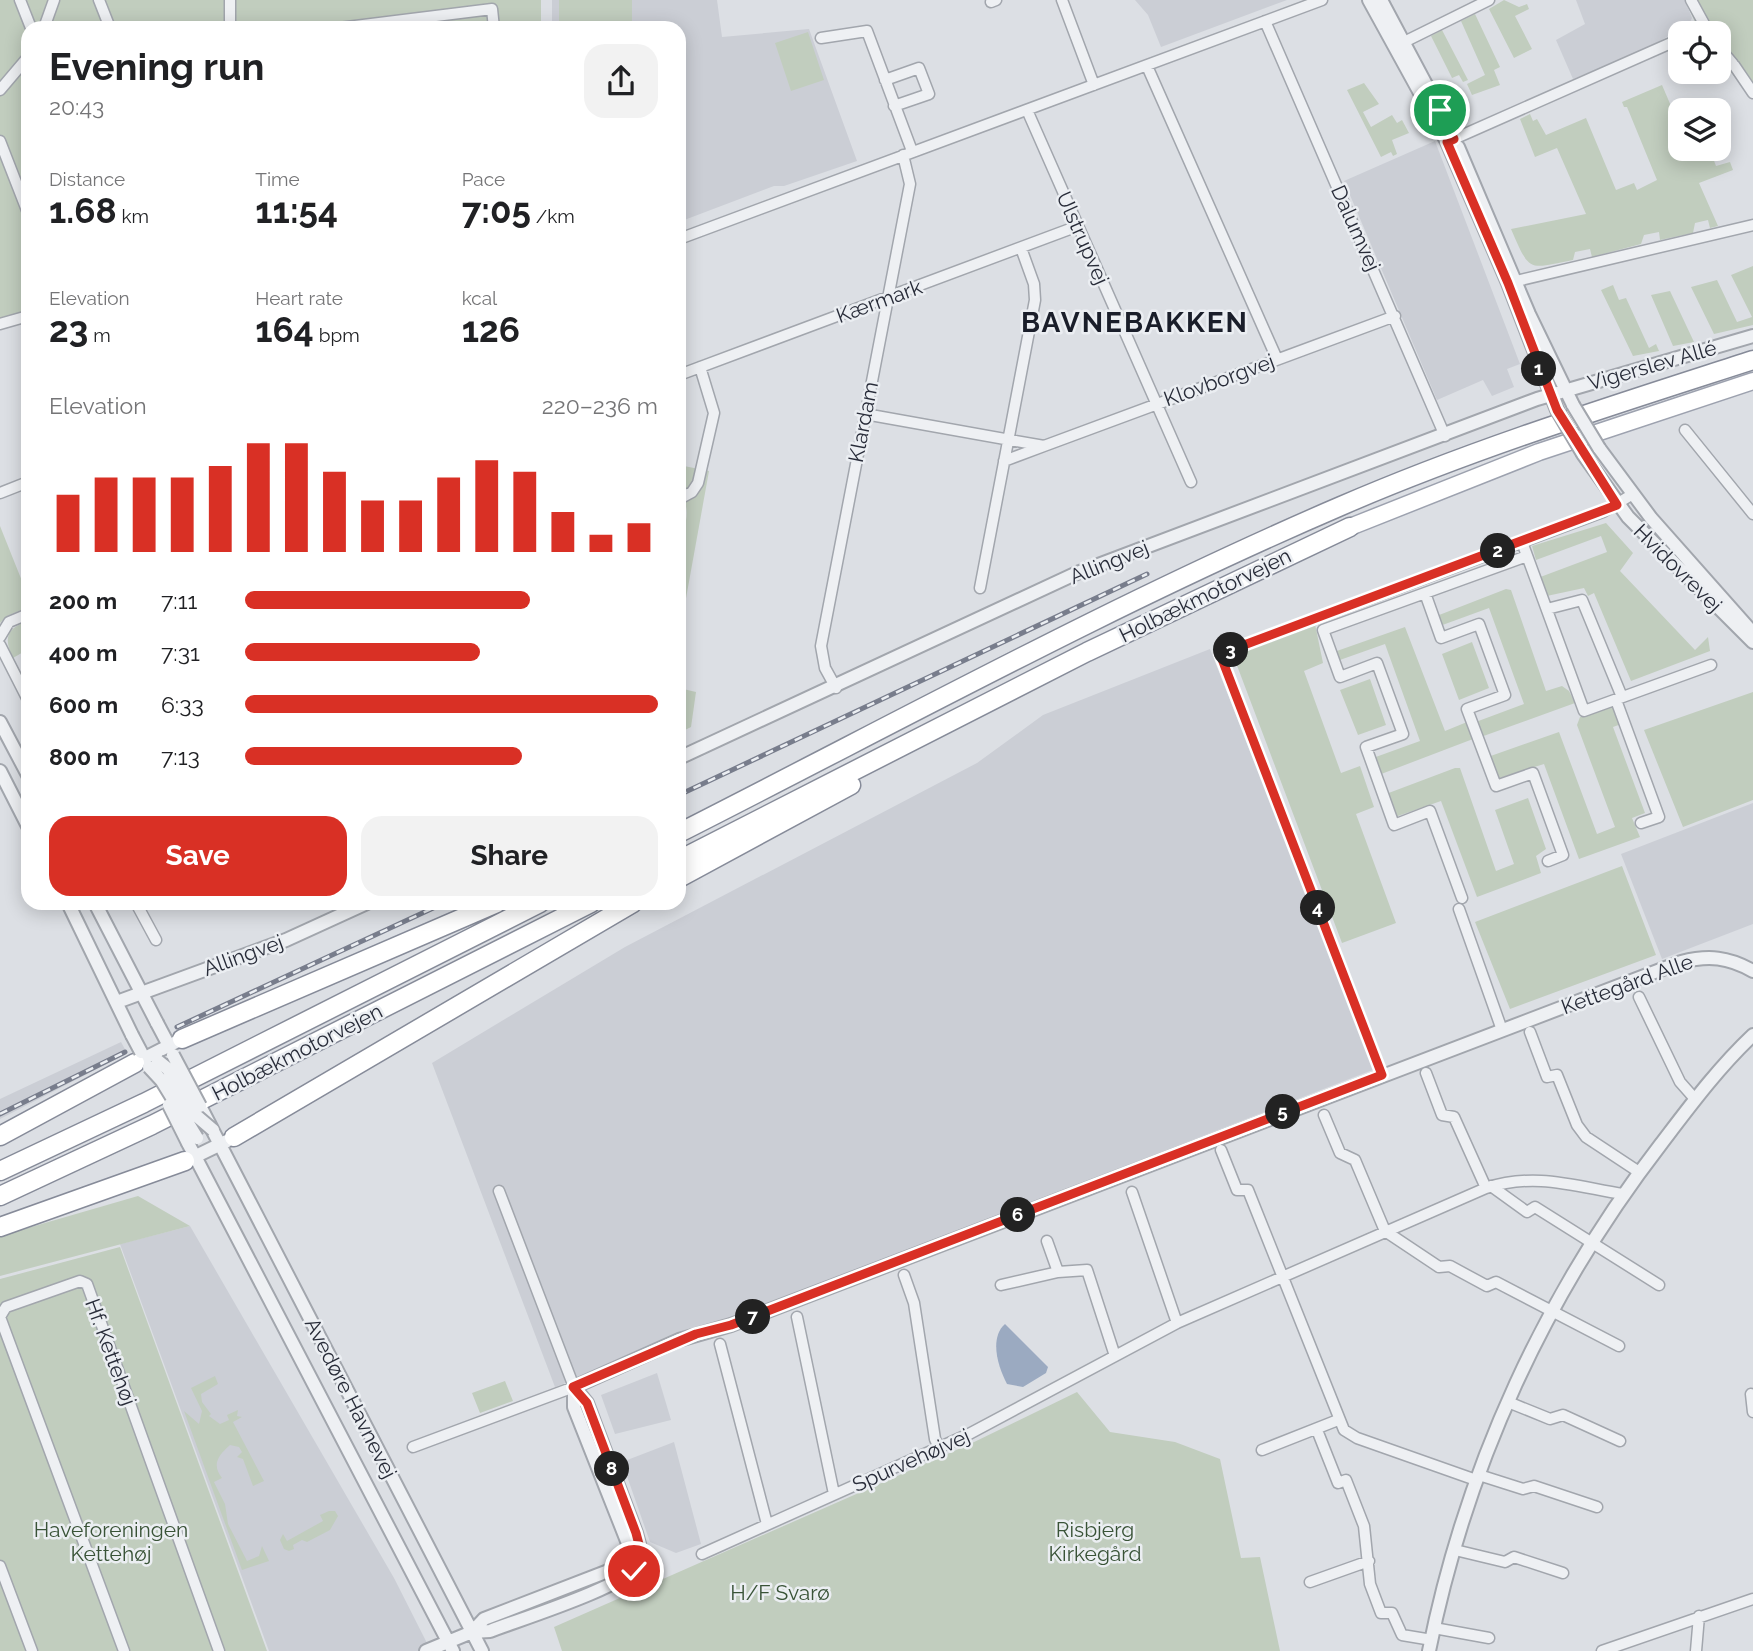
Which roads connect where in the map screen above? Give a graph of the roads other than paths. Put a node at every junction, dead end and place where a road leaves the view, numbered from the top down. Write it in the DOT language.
graph roads {
  1 [pos="20,0"];
  2 [pos="54,0"];
  3 [pos="99,0"];
  4 [pos="230,0"];
  5 [pos="1062,0"];
  6 [pos="1369,0"];
  7 [pos="1381,0"];
  8 [pos="1489,0"];
  9 [pos="1691,0"];
  10 [pos="1317,1"];
  11 [pos="28,21"];
  12 [pos="46,21"];
  13 [pos="107,21"];
  14 [pos="230,21"];
  15 [pos="395,21"];
  16 [pos="493,21"];
  17 [pos="1265,21"];
  18 [pos="1702,21"];
  19 [pos="821,38"];
  20 [pos="1668,43"];
  21 [pos="1399,45"];
  22 [pos="1731,62"];
  23 [pos="21,65"];
  24 [pos="1147,66"];
  25 [pos="885,80"];
  26 [pos="1094,85"];
  27 [pos="0,90"];
  28 [pos="1753,93"];
  29 [pos="894,106"];
  30 [pos="1027,110"];
  31 [pos="1451,140"];
  32 [pos="0,141"];
  33 [pos="908,153"];
  34 [pos="21,194"];
  35 [pos="1753,225"];
  36 [pos="1079,226"];
  37 [pos="686,236"];
  38 [pos="1020,248"];
  39 [pos="1512,282"];
  40 [pos="887,299"];
  41 [pos="1395,316"];
  42 [pos="21,318"];
  43 [pos="0,324"];
  44 [pos="1753,336"];
  45 [pos="1277,359"];
  46 [pos="1753,360"];
  47 [pos="700,367"];
  48 [pos="686,372"];
  49 [pos="1753,382"];
  50 [pos="1566,390"];
  51 [pos="1551,395"];
  52 [pos="1156,404"];
  53 [pos="865,414"];
  54 [pos="1685,430"];
  55 [pos="1445,436"];
  56 [pos="1008,440"];
  57 [pos="1044,446"];
  58 [pos="1004,461"];
  59 [pos="1191,482"];
  60 [pos="21,484"];
  61 [pos="0,492"];
  62 [pos="1633,494"];
  63 [pos="686,495"];
  64 [pos="1617,505"];
  65 [pos="1753,514"];
  66 [pos="1350,527"];
  67 [pos="1522,542"];
  68 [pos="1527,556"];
  69 [pos="980,588"];
  70 [pos="1425,593"];
  71 [pos="1546,609"];
  72 [pos="21,617"];
  73 [pos="1753,633"];
  74 [pos="0,637"];
  75 [pos="1753,642"];
  76 [pos="0,645"];
  77 [pos="1711,665"];
  78 [pos="1021,685"];
  79 [pos="21,686"];
  80 [pos="836,688"];
  81 [pos="1619,699"];
  82 [pos="0,722"];
  83 [pos="686,755"];
  84 [pos="21,762"];
  85 [pos="0,772"];
  86 [pos="21,812"];
  87 [pos="1641,823"];
  88 [pos="686,829"];
  89 [pos="686,856"];
  90 [pos="1548,861"];
  91 [pos="686,874"];
  92 [pos="1462,898"];
  93 [pos="1459,909"];
  94 [pos="71,910"];
  95 [pos="99,910"];
  96 [pos="140,910"];
  97 [pos="352,910"];
  98 [pos="481,910"];
  99 [pos="526,910"];
  100 [pos="577,910"];
  101 [pos="621,910"];
  102 [pos="156,940"];
  103 [pos="1753,971"];
  104 [pos="141,992"];
  105 [pos="1639,997"];
  106 [pos="117,1002"];
  107 [pos="1502,1030"];
  108 [pos="1530,1032"];
  109 [pos="1753,1035"];
  110 [pos="173,1045"];
  111 [pos="146,1060"];
  112 [pos="1426,1073"];
  113 [pos="1382,1075"];
  114 [pos="1695,1099"];
  115 [pos="1324,1115"];
  116 [pos="213,1130"];
  117 [pos="0,1136"];
  118 [pos="227,1141"];
  119 [pos="192,1150"];
  120 [pos="1221,1150"];
  121 [pos="0,1171"];
  122 [pos="1639,1172"];
  123 [pos="1488,1187"];
  124 [pos="499,1191"];
  125 [pos="1132,1192"];
  126 [pos="1623,1194"];
  127 [pos="0,1196"];
  128 [pos="0,1227"];
  129 [pos="1385,1231"];
  130 [pos="1047,1241"];
  131 [pos="1591,1242"];
  132 [pos="1058,1272"];
  133 [pos="905,1275"];
  134 [pos="1281,1276"];
  135 [pos="1001,1285"];
  136 [pos="1659,1285"];
  137 [pos="1551,1308"];
  138 [pos="797,1317"];
  139 [pos="1177,1323"];
  140 [pos="720,1344"];
  141 [pos="1619,1346"];
  142 [pos="1115,1356"];
  143 [pos="573,1387"];
  144 [pos="1751,1394"];
  145 [pos="1508,1402"];
  146 [pos="1753,1412"];
  147 [pos="1338,1420"];
  148 [pos="1317,1430"];
  149 [pos="1620,1441"];
  150 [pos="413,1447"];
  151 [pos="939,1448"];
  152 [pos="1262,1451"];
  153 [pos="1478,1478"];
  154 [pos="834,1494"];
  155 [pos="1597,1507"];
  156 [pos="767,1524"];
  157 [pos="1455,1550"];
  158 [pos="702,1555"];
  159 [pos="1369,1561"];
  160 [pos="0,1566"];
  161 [pos="1563,1573"];
  162 [pos="1310,1582"];
  163 [pos="1753,1599"];
  164 [pos="1699,1616"];
  165 [pos="472,1632"];
  166 [pos="1489,1638"];
  167 [pos="1432,1640"];
  168 [pos="451,1646"];
  169 [pos="32,1651"];
  170 [pos="124,1651"];
  171 [pos="219,1651"];
  172 [pos="426,1651"];
  173 [pos="482,1651"];
  174 [pos="1602,1651"];
  175 [pos="1696,1651"];
  1 -- 11 [label="street"];
  2 -- 12 [label="street"];
  3 -- 13 [label="street"];
  4 -- 14 [label="street"];
  5 -- 26 [label="street"];
  6 -- 21 [label="street, Hvidovrevej"];
  7 -- 21 [label="street, Hvidovrevej"];
  8 -- 21 [label="street"];
  9 -- 18 [label="street"];
  10 -- 17 [label="street"];
  15 -- 16 [label="street"];
  17 -- 24 [label="street"];
  17 -- 41 [label="street, Dalumvej"];
  19 -- 25 [label="street, Klardam"];
  20 -- 31 [label="street"];
  21 -- 31 [label="street, Hvidovrevej"];
  22 -- 28 [label="street"];
  23 -- 27 [label="street"];
  24 -- 26 [label="street"];
  24 -- 45 [label="street"];
  25 -- 29 [label="street, Klardam"];
  25 -- 29 [label="street"];
  26 -- 30 [label="street"];
  29 -- 33 [label="street, Klardam"];
  30 -- 33 [label="street"];
  30 -- 36 [label="street, Ulstrupvej"];
  31 -- 39 [label="street, Hvidovrevej"];
  32 -- 34 [label="street"];
  33 -- 37 [label="street"];
  33 -- 40 [label="street, Klardam"];
  35 -- 39 [label="street"];
  36 -- 38 [label="street, Kærmark"];
  36 -- 52 [label="street, Ulstrupvej"];
  38 -- 40 [label="street, Kærmark"];
  38 -- 56 [label="street"];
  39 -- 50 [label="street, Hvidovrevej"];
  39 -- 51 [label="street, Hvidovrevej"];
  40 -- 47 [label="street, Kærmark"];
  40 -- 53 [label="street, Klardam"];
  41 -- 45 [label="street, Klovborgvej"];
  41 -- 55 [label="street, Dalumvej"];
  42 -- 43 [label="street"];
  44 -- 50 [label="street, Vigerslev Allé"];
  45 -- 52 [label="street, Klovborgvej"];
  46 -- 88 [label="highway, Holbækmotorvejen"];
  47 -- 48 [label="street, Kærmark"];
  47 -- 63 [label="street"];
  49 -- 66 [label="main road, Holbækmotorvejen"];
  50 -- 51 [label="street, Vigerslev Allé"];
  50 -- 62 [label="street, Hvidovrevej, bridge"];
  51 -- 55 [label="street, Allingvej"];
  51 -- 64 [label="street, Hvidovrevej, bridge"];
  52 -- 57 [label="street, Klovborgvej"];
  52 -- 59 [label="street, Ulstrupvej"];
  53 -- 56 [label="street"];
  53 -- 80 [label="street, Klardam"];
  54 -- 65 [label="street"];
  55 -- 80 [label="street, Allingvej"];
  56 -- 57 [label="street"];
  56 -- 58 [label="street"];
  57 -- 58 [label="street, Klovborgvej"];
  58 -- 69 [label="street"];
  60 -- 61 [label="street"];
  62 -- 64 [label="street"];
  62 -- 73 [label="street, Hvidovrevej"];
  64 -- 67 [label="street"];
  64 -- 75 [label="street, Hvidovrevej"];
  66 -- 78 [label="highway, Holbækmotorvejen"];
  67 -- 68 [label="street"];
  67 -- 113 [label="street"];
  68 -- 70 [label="street"];
  68 -- 71 [label="street"];
  70 -- 90 [label="street"];
  70 -- 92 [label="street"];
  71 -- 81 [label="street"];
  71 -- 81 [label="street"];
  72 -- 74 [label="street"];
  76 -- 79 [label="street"];
  77 -- 81 [label="street"];
  78 -- 89 [label="highway, Holbækmotorvejen"];
  78 -- 91 [label="highway"];
  80 -- 83 [label="street, Allingvej"];
  81 -- 87 [label="street"];
  82 -- 84 [label="street"];
  85 -- 86 [label="street"];
  93 -- 107 [label="street"];
  94 -- 106 [label="street, Avedøre Havnevej"];
  95 -- 104 [label="street, Avedøre Havnevej"];
  96 -- 102 [label="street"];
  97 -- 104 [label="street, Allingvej"];
  98 -- 110 [label="highway"];
  99 -- 121 [label="highway, Holbækmotorvejen"];
  100 -- 127 [label="highway, Holbækmotorvejen"];
  101 -- 118 [label="highway"];
  103 -- 107 [label="street, Kettegård Alle"];
  104 -- 106 [label="street, Allingvej"];
  104 -- 110 [label="street, Avedøre Havnevej, bridge"];
  105 -- 114 [label="street"];
  106 -- 111 [label="street, Avedøre Havnevej, bridge"];
  107 -- 113 [label="street, Kettegård Alle"];
  108 -- 122 [label="street"];
  109 -- 114 [label="street"];
  110 -- 111 [label="street"];
  110 -- 116 [label="street, Avedøre Havnevej, bridge"];
  111 -- 116 [label="street, bridge"];
  111 -- 117 [label="highway"];
  111 -- 119 [label="street, Avedøre Havnevej, bridge"];
  112 -- 123 [label="street"];
  113 -- 143 [label="street, Kettegård Alle"];
  114 -- 122 [label="street"];
  115 -- 129 [label="street"];
  116 -- 118 [label="street, Avedøre Havnevej"];
  118 -- 119 [label="street"];
  118 -- 165 [label="street, Avedøre Havnevej"];
  119 -- 128 [label="highway"];
  119 -- 168 [label="street, Avedøre Havnevej"];
  120 -- 134 [label="street"];
  122 -- 126 [label="street"];
  123 -- 126 [label="street, Spurvehøjvej"];
  123 -- 129 [label="street, Spurvehøjvej"];
  123 -- 131 [label="street"];
  124 -- 143 [label="street"];
  125 -- 139 [label="street"];
  126 -- 131 [label="street"];
  129 -- 134 [label="street, Spurvehøjvej"];
  129 -- 137 [label="street"];
  130 -- 132 [label="street"];
  131 -- 136 [label="street"];
  131 -- 137 [label="street"];
  132 -- 135 [label="street"];
  132 -- 142 [label="street"];
  133 -- 151 [label="street"];
  134 -- 139 [label="street, Spurvehøjvej"];
  134 -- 147 [label="street"];
  137 -- 141 [label="street"];
  137 -- 145 [label="street"];
  138 -- 154 [label="street"];
  139 -- 142 [label="street, Spurvehøjvej"];
  140 -- 156 [label="street"];
  142 -- 151 [label="street, Spurvehøjvej"];
  143 -- 150 [label="street, Kettegård Alle"];
  143 -- 165 [label="street"];
  144 -- 146 [label="street"];
  145 -- 149 [label="street"];
  145 -- 153 [label="street"];
  147 -- 148 [label="street"];
  147 -- 153 [label="street"];
  148 -- 152 [label="street"];
  148 -- 159 [label="street"];
  151 -- 154 [label="street, Spurvehøjvej"];
  153 -- 155 [label="street"];
  153 -- 157 [label="street"];
  154 -- 156 [label="street, Spurvehøjvej"];
  156 -- 158 [label="street, Spurvehøjvej"];
  157 -- 161 [label="street"];
  157 -- 167 [label="street"];
  159 -- 162 [label="street"];
  159 -- 167 [label="street"];
  160 -- 169 [label="street"];
  163 -- 164 [label="street"];
  164 -- 174 [label="street"];
  164 -- 175 [label="street"];
  165 -- 168 [label="street"];
  165 -- 173 [label="street, Avedøre Havnevej"];
  166 -- 167 [label="street"];
  168 -- 172 [label="street"];
  170 -- 171 [label="street, Hf. Kettehøj"];
}
